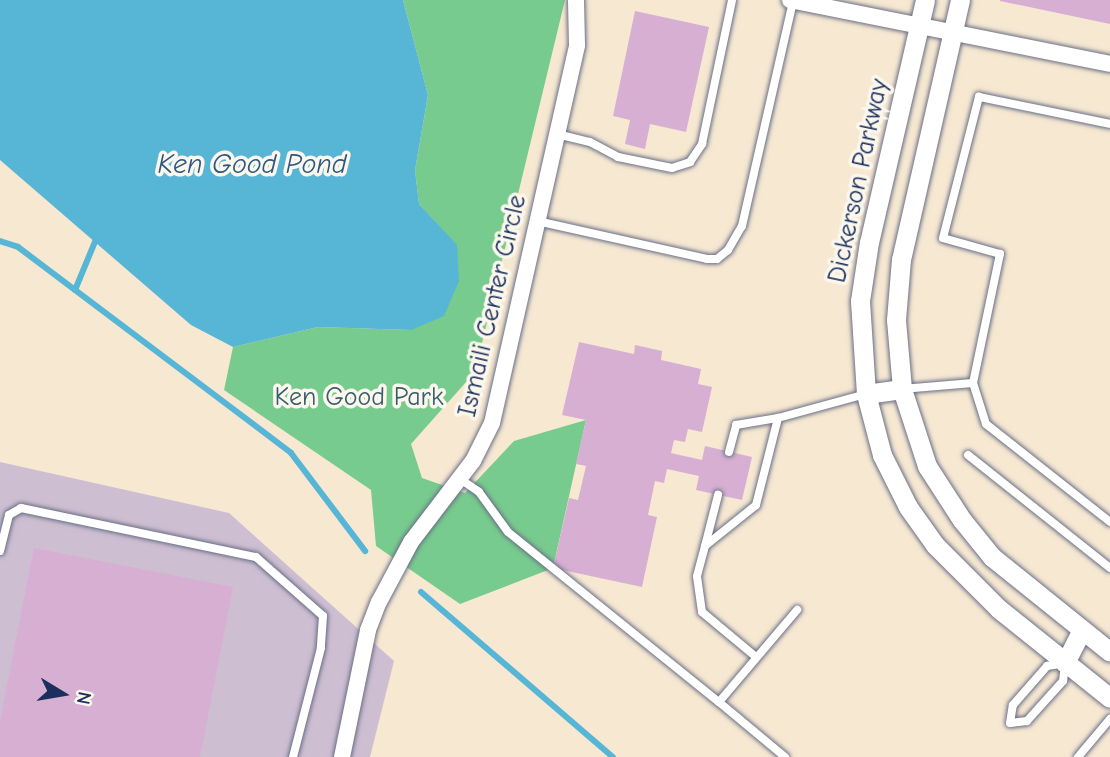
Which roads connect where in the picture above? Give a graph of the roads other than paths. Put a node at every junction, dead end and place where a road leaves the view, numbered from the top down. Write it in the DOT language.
graph roads {
  1 [pos="576,0"];
  2 [pos="733,0"];
  3 [pos="791,0"];
  4 [pos="925,0"];
  5 [pos="960,0"];
  6 [pos="920,27"];
  7 [pos="953,33"];
  8 [pos="1110,64"];
  9 [pos="1110,124"];
  10 [pos="557,135"];
  11 [pos="537,221"];
  12 [pos="973,383"];
  13 [pos="902,389"];
  14 [pos="866,394"];
  15 [pos="778,418"];
  16 [pos="729,452"];
  17 [pos="968,454"];
  18 [pos="460,479"];
  19 [pos="718,495"];
  20 [pos="1110,522"];
  21 [pos="705,546"];
  22 [pos="0,551"];
  23 [pos="1110,568"];
  24 [pos="797,610"];
  25 [pos="1082,630"];
  26 [pos="1110,652"];
  27 [pos="756,657"];
  28 [pos="1065,663"];
  29 [pos="1110,698"];
  30 [pos="719,702"];
  31 [pos="1110,719"];
  32 [pos="293,757"];
  33 [pos="342,757"];
  34 [pos="785,757"];
  35 [pos="1078,757"];
  1 -- 10 [label="street, Ismaili Center Circle"];
  2 -- 10 [label="lane"];
  3 -- 6 [label="street"];
  3 -- 11 [label="lane"];
  4 -- 6 [label="street, Dickerson Parkway"];
  5 -- 7 [label="street"];
  6 -- 7 [label="street"];
  6 -- 14 [label="street, Dickerson Parkway"];
  7 -- 8 [label="street"];
  7 -- 13 [label="street"];
  9 -- 12 [label="lane"];
  10 -- 11 [label="street, Ismaili Center Circle"];
  11 -- 18 [label="street, Ismaili Center Circle"];
  12 -- 13 [label="lane"];
  12 -- 20 [label="lane"];
  13 -- 14 [label="street"];
  13 -- 25 [label="street"];
  14 -- 15 [label="lane"];
  14 -- 28 [label="street, Dickerson Parkway"];
  15 -- 16 [label="lane"];
  15 -- 21 [label="lane"];
  17 -- 23 [label="lane"];
  18 -- 30 [label="lane"];
  18 -- 33 [label="street, Ismaili Center Circle"];
  19 -- 21 [label="lane"];
  21 -- 27 [label="lane"];
  22 -- 32 [label="lane"];
  24 -- 27 [label="lane"];
  25 -- 26 [label="street"];
  25 -- 28 [label="street"];
  27 -- 30 [label="lane"];
  28 -- 28 [label="lane"];
  28 -- 29 [label="street, Dickerson Parkway"];
  30 -- 34 [label="lane"];
  31 -- 35 [label="lane"];
}
